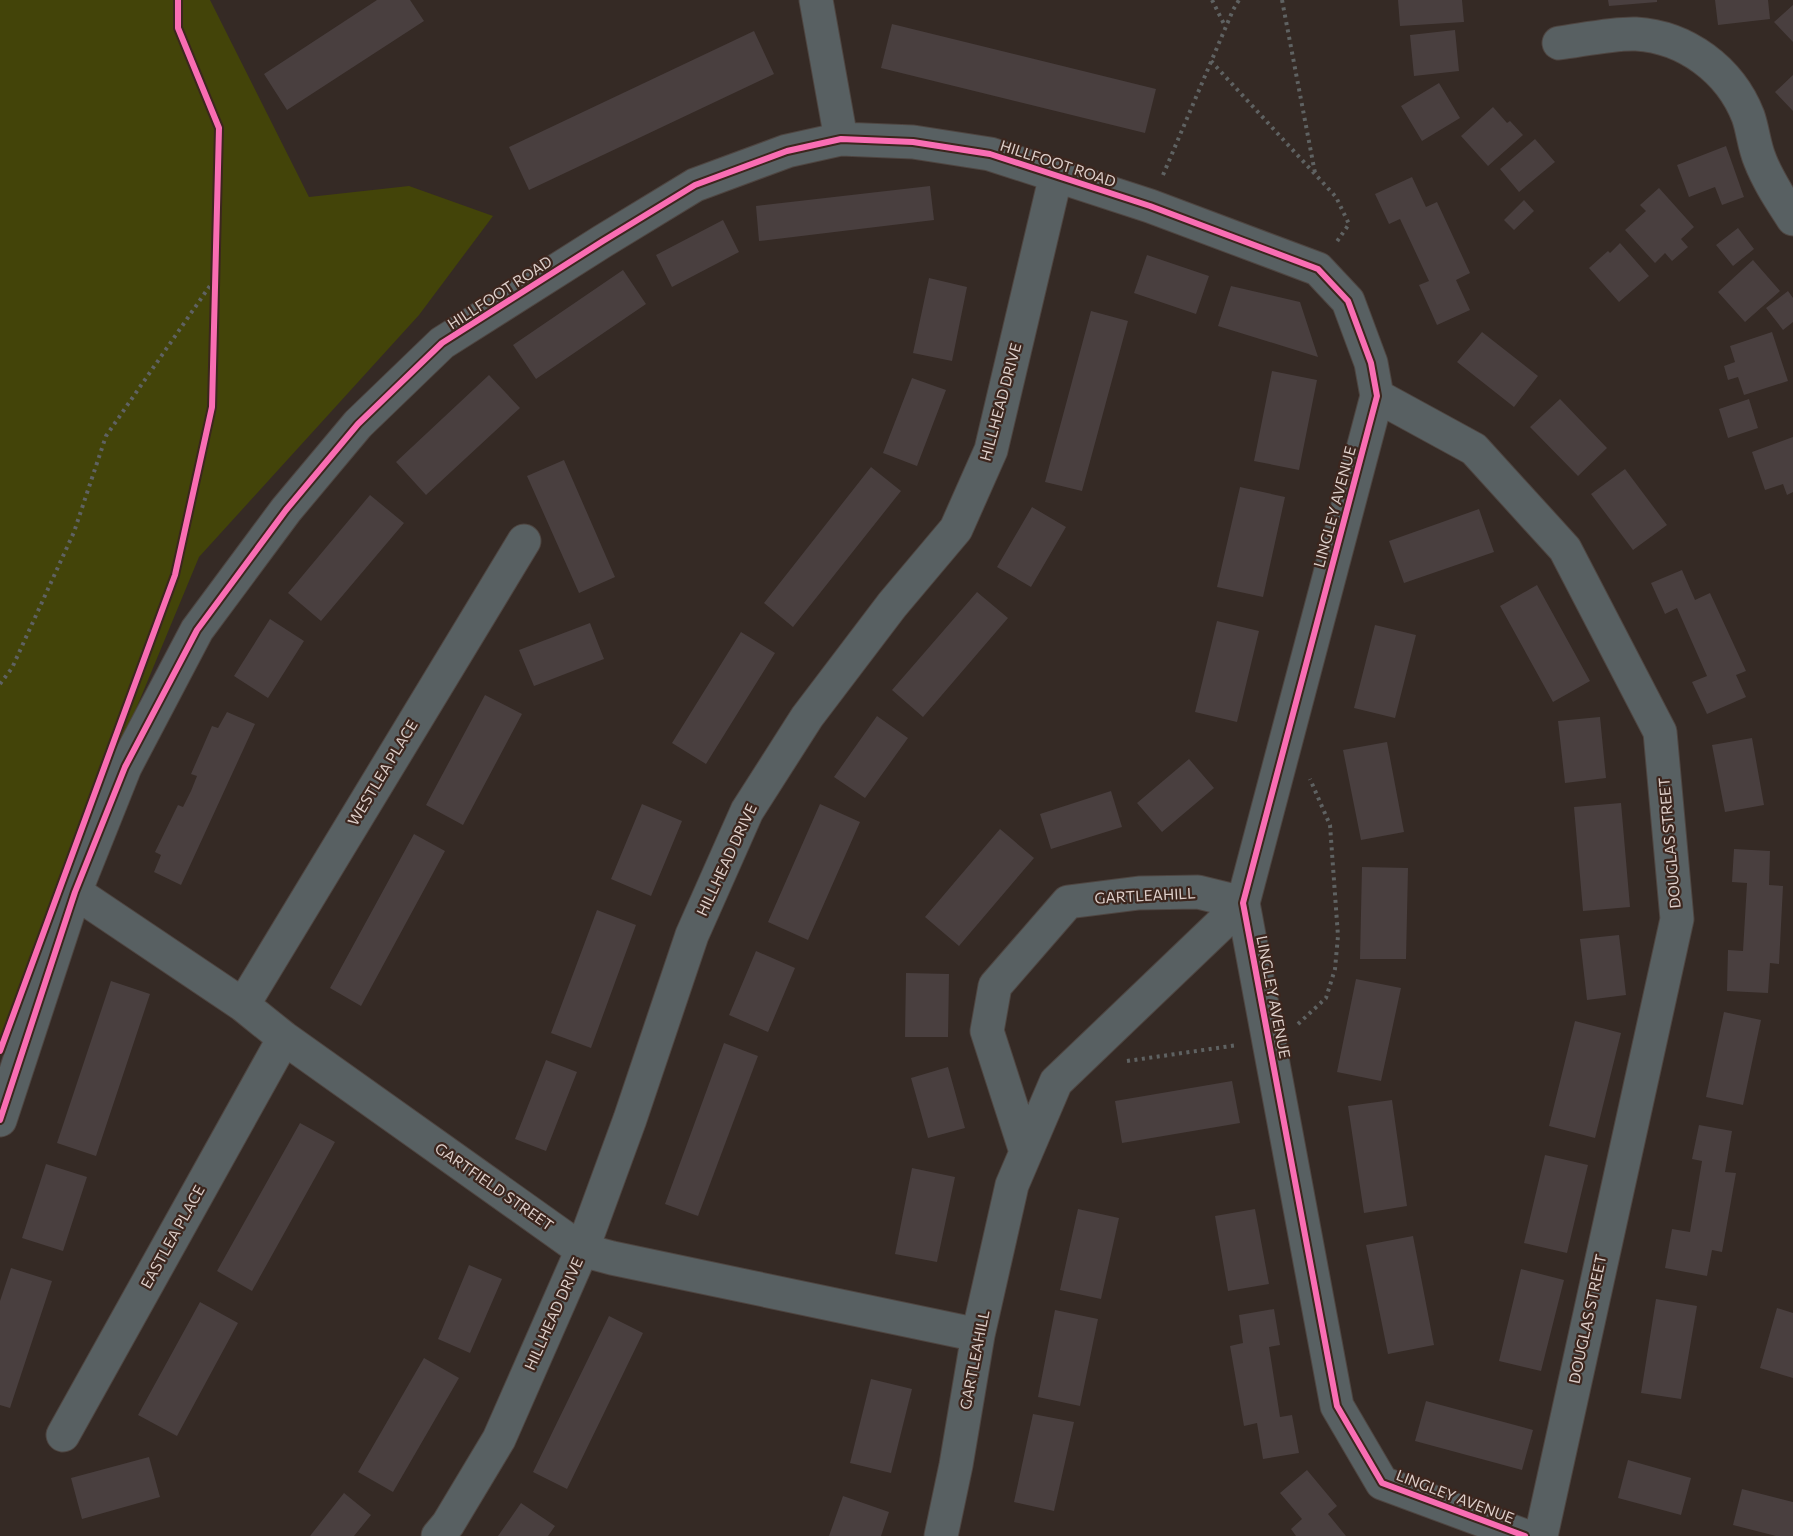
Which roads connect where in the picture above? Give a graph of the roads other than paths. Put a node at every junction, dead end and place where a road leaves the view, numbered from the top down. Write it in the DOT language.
graph roads {
  1 [pos="816,0"];
  2 [pos="1559,43"];
  3 [pos="842,139"];
  4 [pos="1056,175"];
  5 [pos="1793,219"];
  6 [pos="1371,363"];
  7 [pos="1377,396"];
  8 [pos="524,541"];
  9 [pos="75,892"];
  10 [pos="1243,903"];
  11 [pos="243,1005"];
  12 [pos="284,1038"];
  13 [pos="0,1120"];
  14 [pos="1026,1152"];
  15 [pos="582,1250"];
  16 [pos="978,1335"];
  17 [pos="63,1435"];
  18 [pos="438,1536"];
  19 [pos="941,1536"];
  20 [pos="1525,1536"];
  21 [pos="1541,1536"];
  1 -- 3 [label="street"];
  2 -- 5 [label="street"];
  3 -- 4 [label="street, HILLFOOT ROAD"];
  3 -- 9 [label="street, HILLFOOT ROAD"];
  4 -- 6 [label="street, HILLFOOT ROAD"];
  4 -- 15 [label="street, HILLHEAD DRIVE"];
  6 -- 7 [label="street, LINGLEY AVENUE"];
  7 -- 10 [label="street, LINGLEY AVENUE"];
  7 -- 21 [label="street, DOUGLAS STREET"];
  8 -- 11 [label="street, WESTLEA PLACE"];
  9 -- 11 [label="street, GARTFIELD STREET"];
  9 -- 13 [label="street, HILLFOOT ROAD"];
  10 -- 14 [label="street, GARTLEAHILL"];
  10 -- 14 [label="street, GARTLEAHILL"];
  10 -- 20 [label="street, LINGLEY AVENUE"];
  11 -- 12 [label="street, GARTFIELD STREET"];
  12 -- 15 [label="street, GARTFIELD STREET"];
  12 -- 17 [label="street, EASTLEA PLACE"];
  14 -- 16 [label="street, GARTLEAHILL"];
  15 -- 16 [label="street, GARTFIELD STREET"];
  15 -- 18 [label="street, HILLHEAD DRIVE"];
  16 -- 19 [label="street, GARTLEAHILL"];
}
